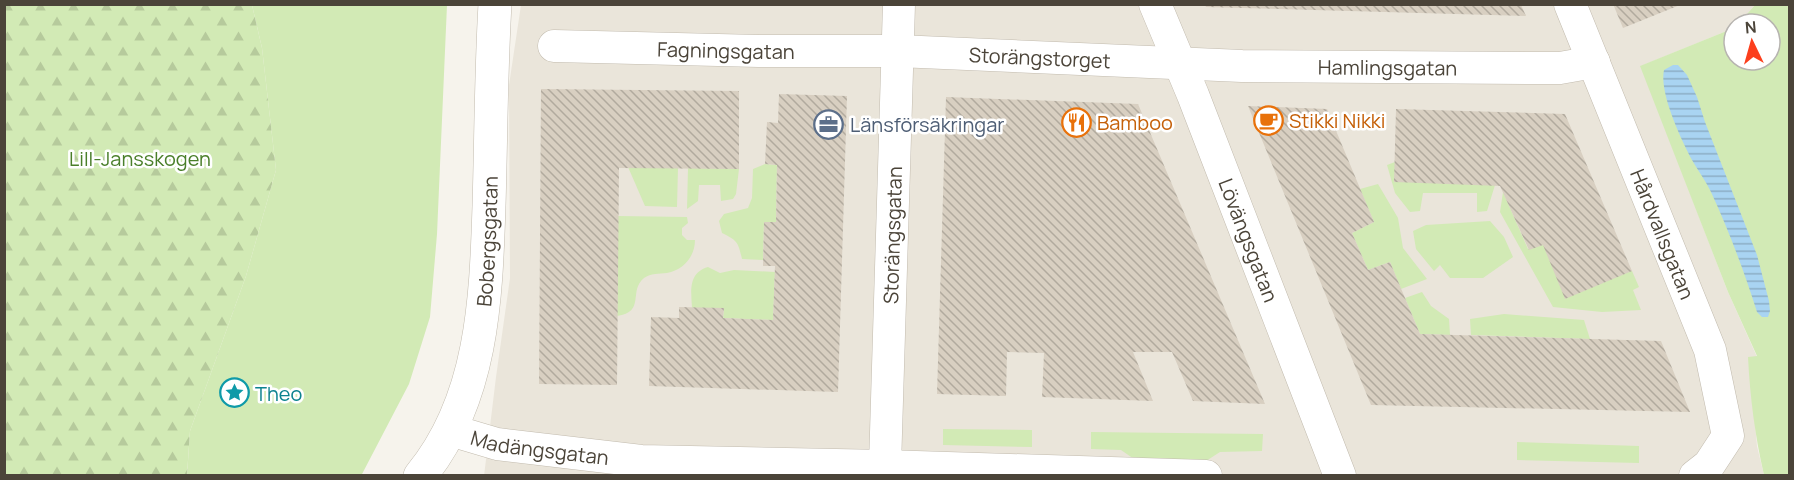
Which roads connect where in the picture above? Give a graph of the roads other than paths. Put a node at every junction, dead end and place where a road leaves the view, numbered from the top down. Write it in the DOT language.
graph roads {
  1 [pos="495,4"];
  2 [pos="899,4"];
  3 [pos="1155,4"];
  4 [pos="1570,4"];
  5 [pos="554,46"];
  6 [pos="898,51"];
  7 [pos="1593,62"];
  8 [pos="1180,64"];
  9 [pos="450,430"];
  10 [pos="885,466"];
  11 [pos="1702,470"];
  12 [pos="425,473"];
  13 [pos="1206,476"];
  14 [pos="1341,476"];
  1 -- 9 [label="street, Bobergsgatan"];
  2 -- 6 [label="street, Storängsgatan"];
  3 -- 8 [label="street, Lövängsgatan"];
  4 -- 7 [label="street, Hårdvallsgatan"];
  5 -- 6 [label="street, Fagningsgatan"];
  6 -- 8 [label="street, Storängstorget"];
  6 -- 10 [label="street, Storängsgatan"];
  7 -- 8 [label="street, Hamlingsgatan"];
  7 -- 11 [label="street, Hårdvallsgatan"];
  8 -- 14 [label="street, Lövängsgatan"];
  9 -- 10 [label="street, Madängsgatan"];
  9 -- 12 [label="street, Bobergsgatan"];
  10 -- 13 [label="street, Madängsgatan"];
}
